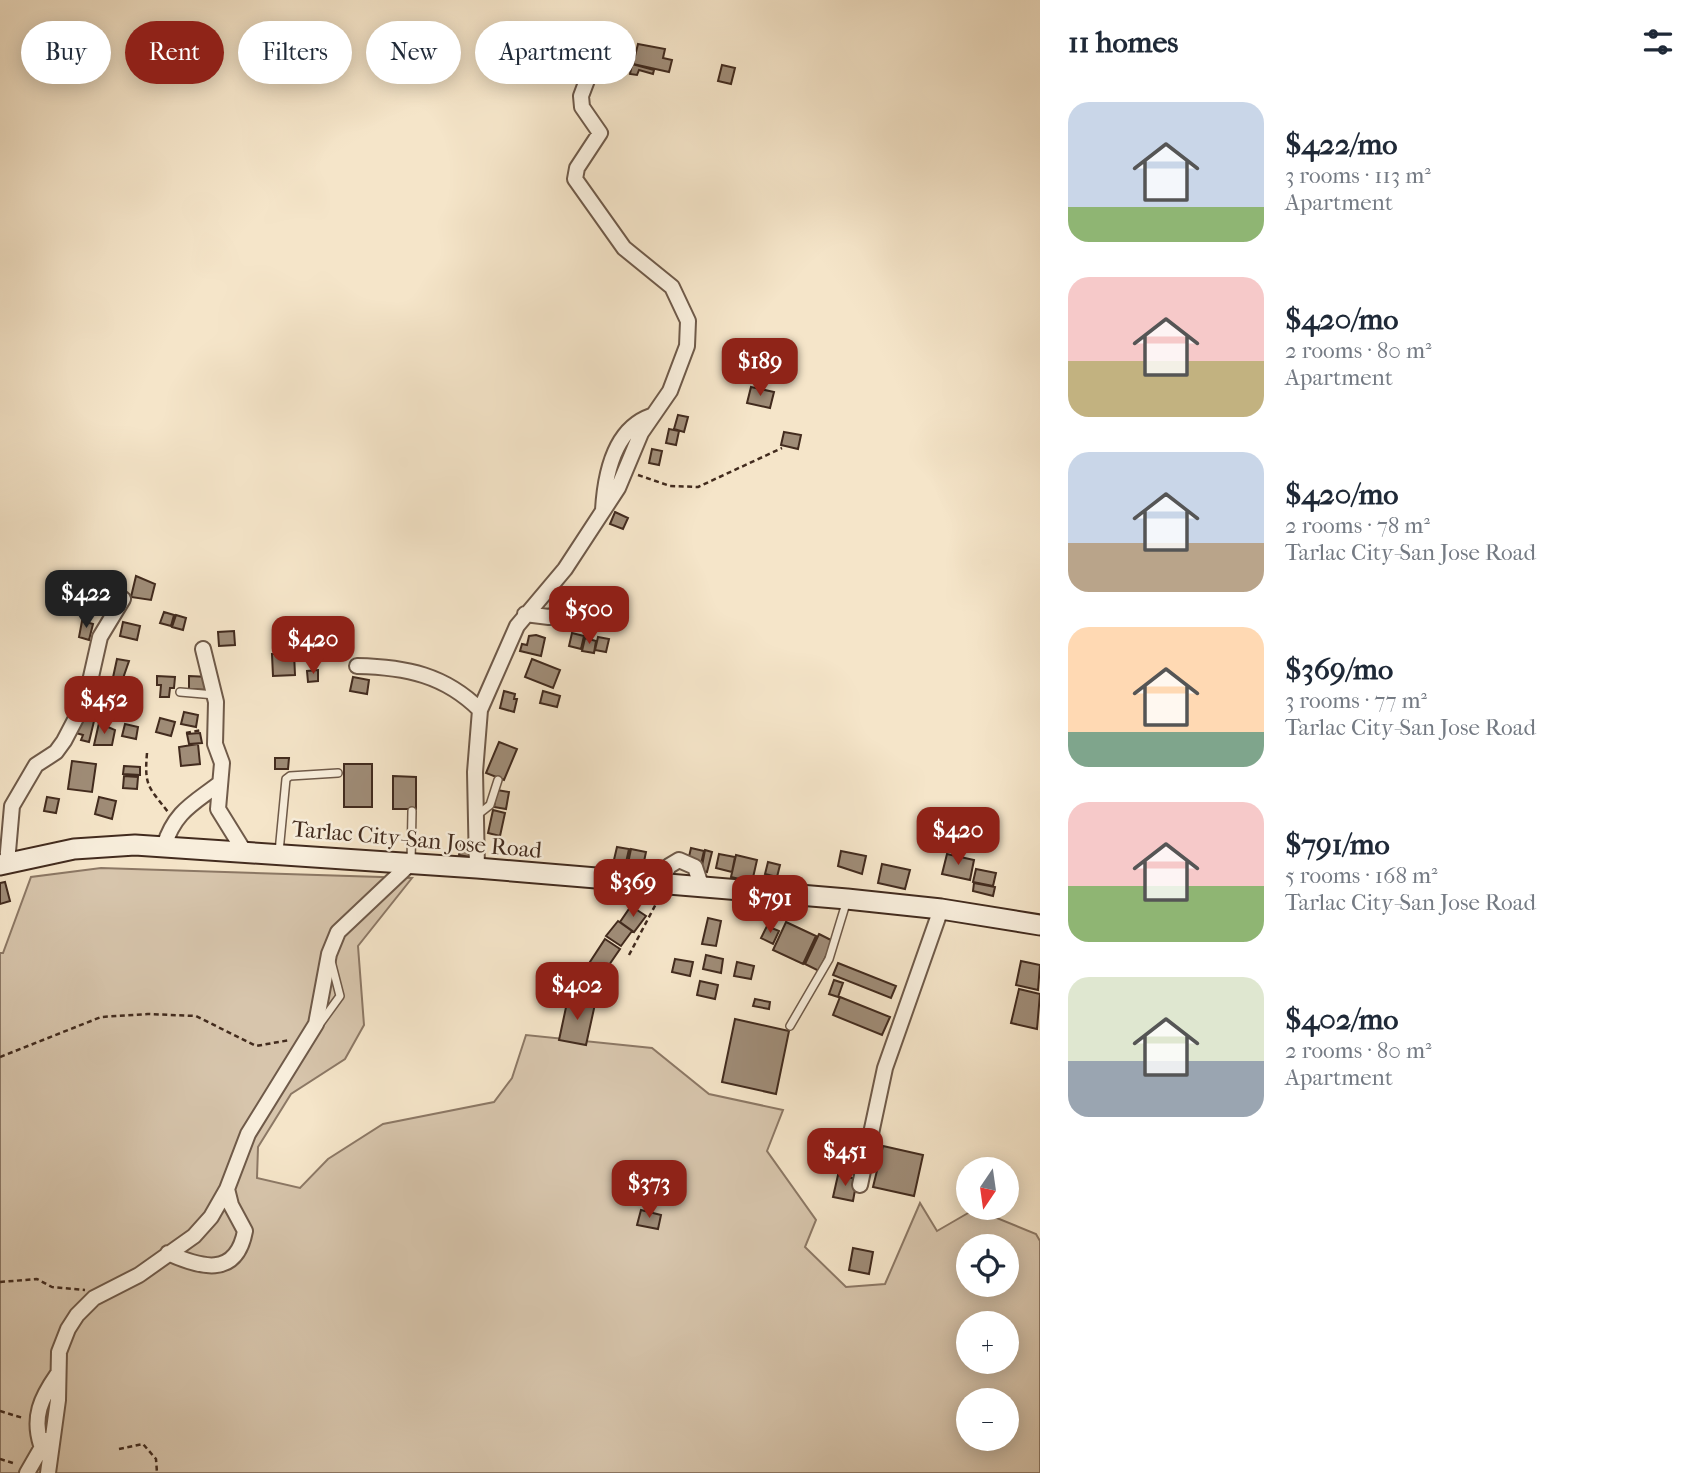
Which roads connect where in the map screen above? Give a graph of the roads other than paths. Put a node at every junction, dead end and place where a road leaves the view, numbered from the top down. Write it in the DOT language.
graph roads {
  1 [pos="585,84"];
  2 [pos="653,415"];
  3 [pos="603,511"];
  4 [pos="123,599"];
  5 [pos="581,608"];
  6 [pos="525,614"];
  7 [pos="204,649"];
  8 [pos="357,666"];
  9 [pos="180,692"];
  10 [pos="215,695"];
  11 [pos="480,710"];
  12 [pos="338,773"];
  13 [pos="498,780"];
  14 [pos="220,783"];
  15 [pos="412,811"];
  16 [pos="475,816"];
  17 [pos="164,846"];
  18 [pos="244,851"];
  19 [pos="279,853"];
  20 [pos="411,863"];
  21 [pos="4,864"];
  22 [pos="477,868"];
  23 [pos="847,899"];
  24 [pos="941,908"];
  25 [pos="1040,925"];
  26 [pos="790,1026"];
  27 [pos="860,1185"];
  28 [pos="227,1189"];
  29 [pos="168,1253"];
  30 [pos="58,1374"];
  31 [pos="54,1432"];
  32 [pos="41,1446"];
  33 [pos="27,1472"];
  34 [pos="48,1473"];
  1 -- 2 [label="street"];
  2 -- 3 [label="street"];
  2 -- 3 [label="street"];
  3 -- 6 [label="street"];
  4 -- 21 [label="street"];
  5 -- 6 [label="street"];
  6 -- 11 [label="street"];
  7 -- 10 [label="street"];
  8 -- 11 [label="street"];
  9 -- 10 [label="lane"];
  10 -- 14 [label="street"];
  11 -- 16 [label="street"];
  12 -- 19 [label="lane"];
  13 -- 16 [label="lane"];
  14 -- 17 [label="street"];
  14 -- 18 [label="street"];
  15 -- 20 [label="lane"];
  16 -- 22 [label="street"];
  17 -- 18 [label="main road, Tarlac City-San Jose Road"];
  17 -- 21 [label="main road, Tarlac City-San Jose Road"];
  18 -- 19 [label="main road, Tarlac City-San Jose Road"];
  19 -- 20 [label="main road, Tarlac City-San Jose Road"];
  20 -- 22 [label="main road, Tarlac City-San Jose Road"];
  20 -- 28 [label="street"];
  22 -- 23 [label="main road, Tarlac City-San Jose Road"];
  23 -- 24 [label="main road, Tarlac City-San Jose Road"];
  23 -- 26 [label="lane"];
  24 -- 25 [label="main road, Tarlac City-San Jose Road"];
  24 -- 27 [label="street"];
  28 -- 29 [label="street"];
  28 -- 29 [label="street"];
  29 -- 30 [label="street"];
  30 -- 31 [label="street"];
  30 -- 32 [label="street"];
  31 -- 32 [label="street"];
  31 -- 34 [label="street"];
  32 -- 33 [label="street"];
}
